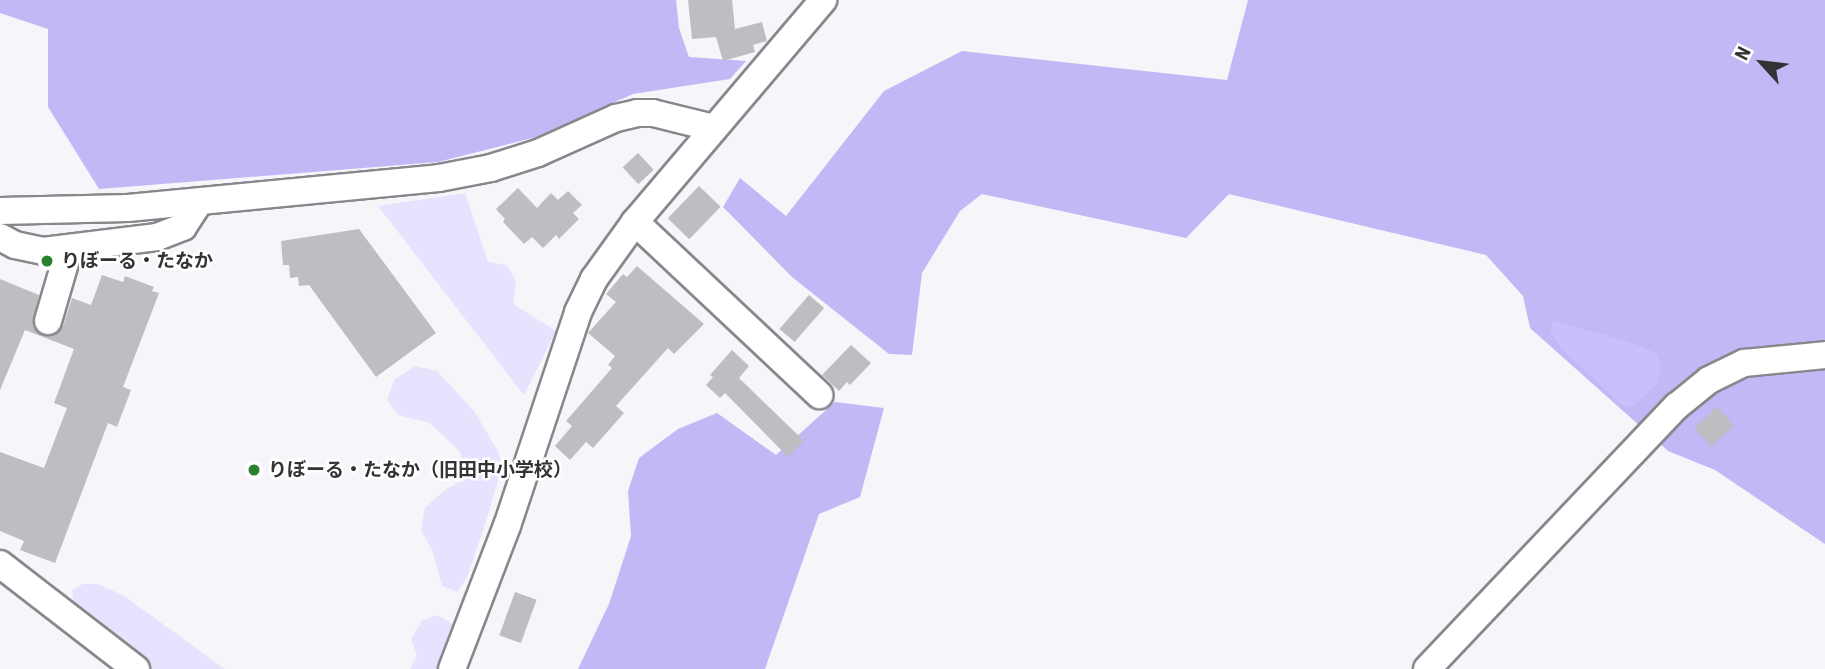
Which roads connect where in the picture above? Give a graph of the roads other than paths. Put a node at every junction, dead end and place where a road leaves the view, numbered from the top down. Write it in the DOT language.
graph roads {
  1 [pos="823,0"];
  2 [pos="714,128"];
  3 [pos="199,202"];
  4 [pos="0,211"];
  5 [pos="635,222"];
  6 [pos="0,237"];
  7 [pos="69,249"];
  8 [pos="48,321"];
  9 [pos="1825,355"];
  10 [pos="819,395"];
  11 [pos="0,564"];
  12 [pos="136,669"];
  13 [pos="452,669"];
  14 [pos="1427,669"];
  1 -- 2 [label="street"];
  2 -- 3 [label="street"];
  2 -- 5 [label="street"];
  3 -- 4 [label="street"];
  3 -- 7 [label="street"];
  5 -- 10 [label="street"];
  5 -- 13 [label="street"];
  6 -- 7 [label="street"];
  7 -- 8 [label="street"];
  9 -- 14 [label="street"];
  11 -- 12 [label="street"];
}
